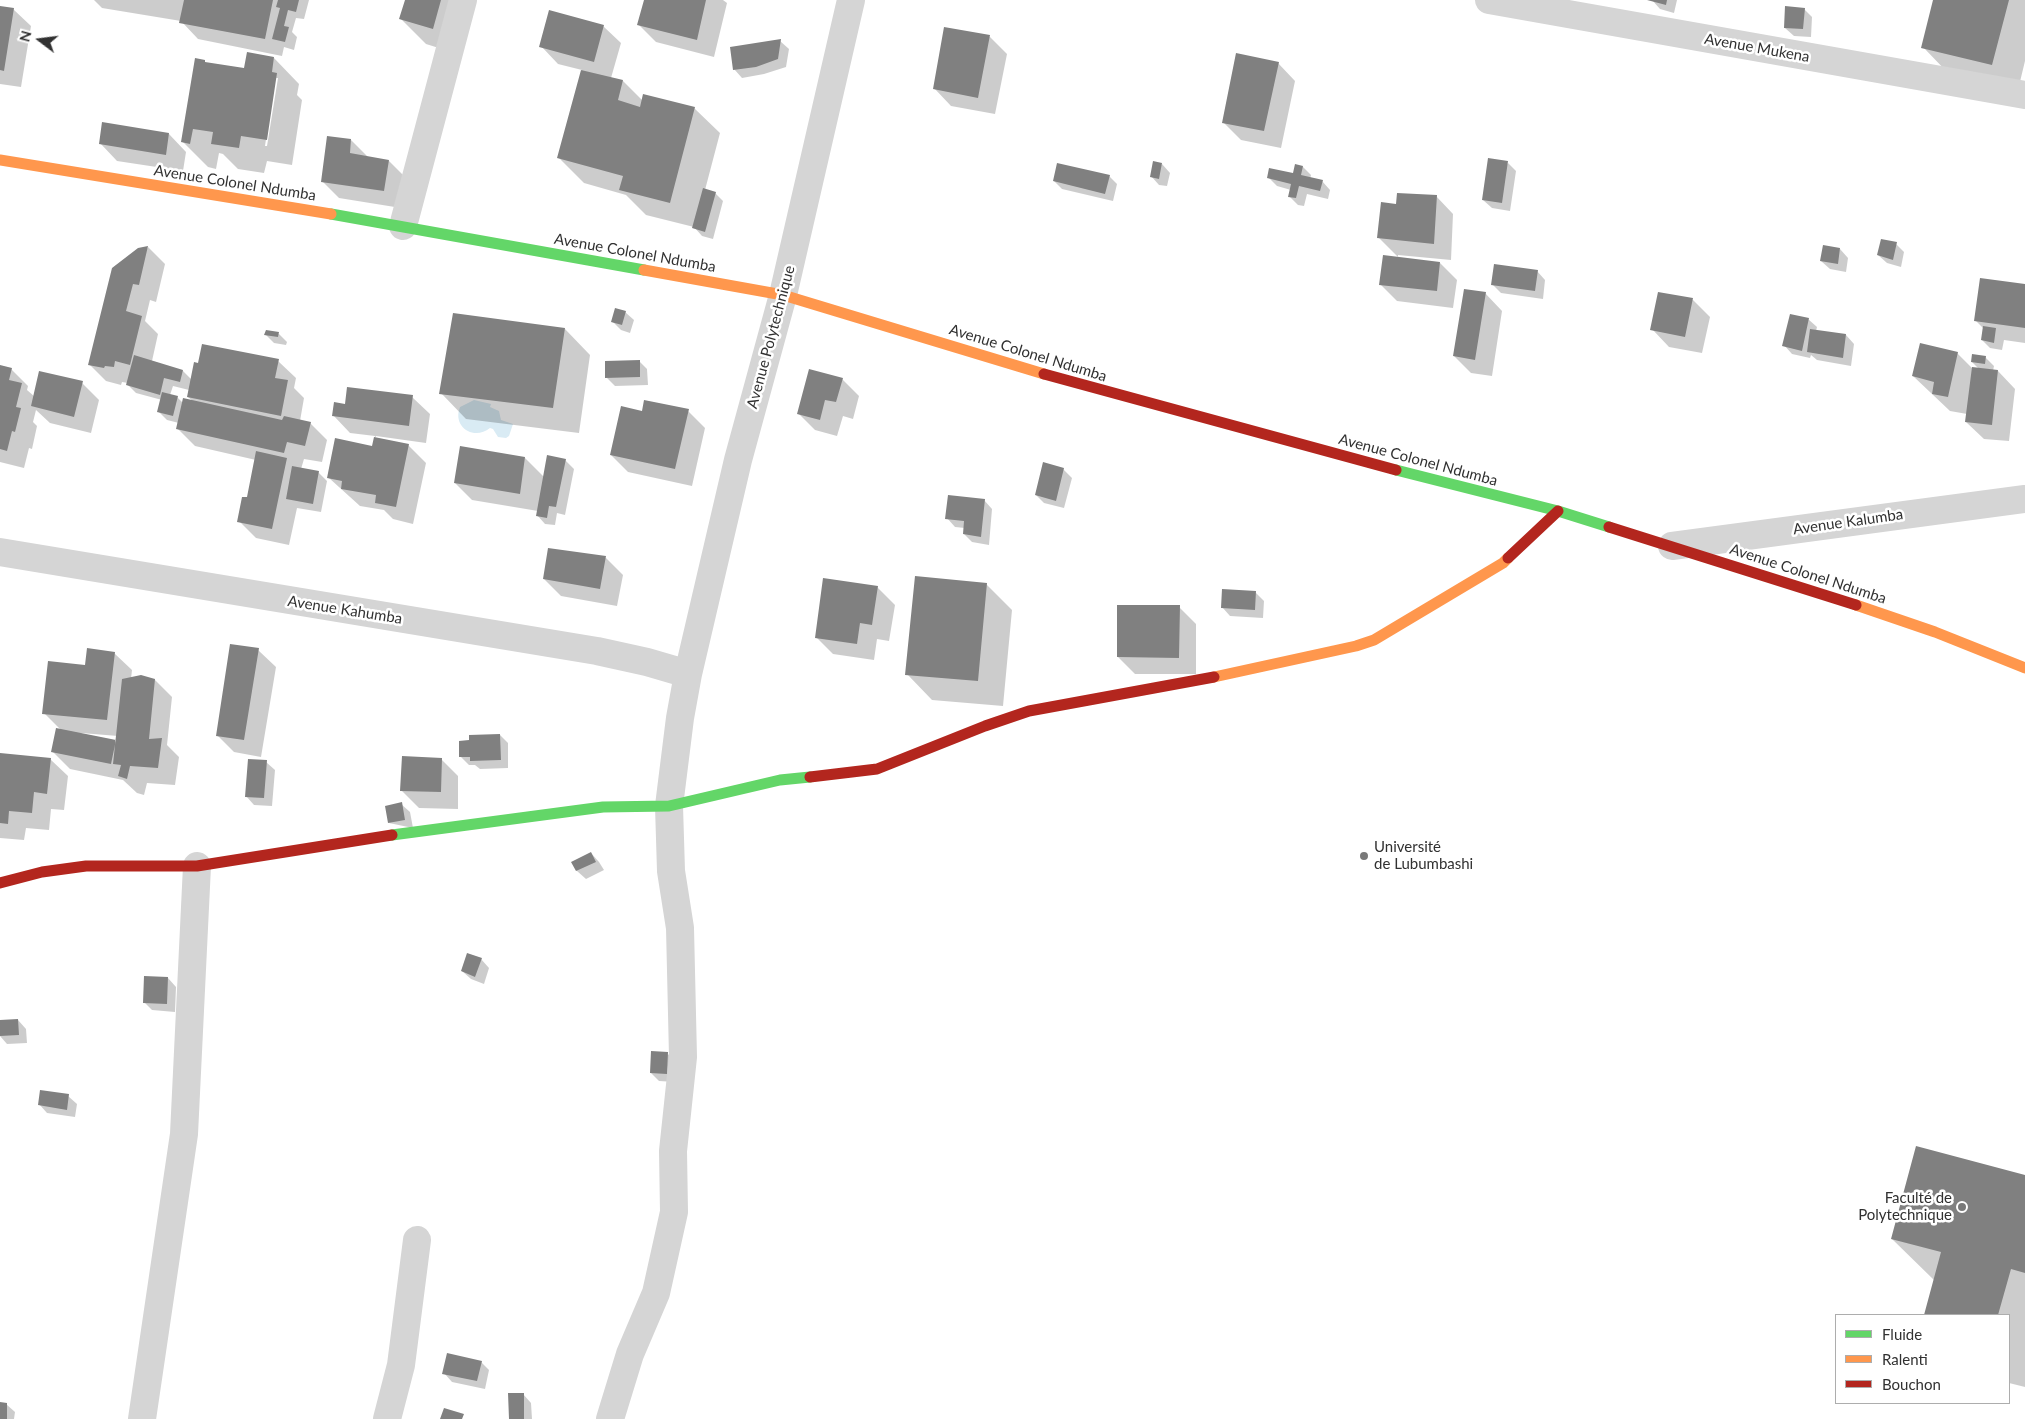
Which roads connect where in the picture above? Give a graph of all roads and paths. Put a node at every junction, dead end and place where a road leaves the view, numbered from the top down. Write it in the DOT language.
graph roads {
  1 [pos="463,0"];
  2 [pos="850,0"];
  3 [pos="1490,0"];
  4 [pos="2025,95"];
  5 [pos="0,160"];
  6 [pos="403,226"];
  7 [pos="783,295"];
  8 [pos="2025,499"];
  9 [pos="1558,511"];
  10 [pos="1672,546"];
  11 [pos="0,552"];
  12 [pos="2025,668"];
  13 [pos="688,674"];
  14 [pos="669,806"];
  15 [pos="197,866"];
  16 [pos="0,883"];
  17 [pos="417,1240"];
  18 [pos="142,1419"];
  19 [pos="386,1419"];
  20 [pos="610,1419"];
  1 -- 6 [label="street"];
  2 -- 7 [label="street, Avenue Polytechnique"];
  3 -- 4 [label="street, Avenue Mukena"];
  5 -- 6 [label="street, Avenue Colonel Ndumba"];
  6 -- 7 [label="street, Avenue Colonel Ndumba"];
  7 -- 9 [label="street, Avenue Colonel Ndumba"];
  7 -- 13 [label="street, Avenue Polytechnique"];
  8 -- 10 [label="street, Avenue Kalumba"];
  9 -- 10 [label="street, Avenue Colonel Ndumba"];
  9 -- 14 [label="street"];
  10 -- 12 [label="street, Avenue Colonel Ndumba"];
  11 -- 13 [label="street, Avenue Kahumba"];
  13 -- 14 [label="street, Avenue Polytechnique"];
  14 -- 15 [label="street"];
  14 -- 20 [label="street, Avenue Polytechnique"];
  15 -- 16 [label="street"];
  15 -- 18 [label="street"];
  17 -- 19 [label="street"];
}
